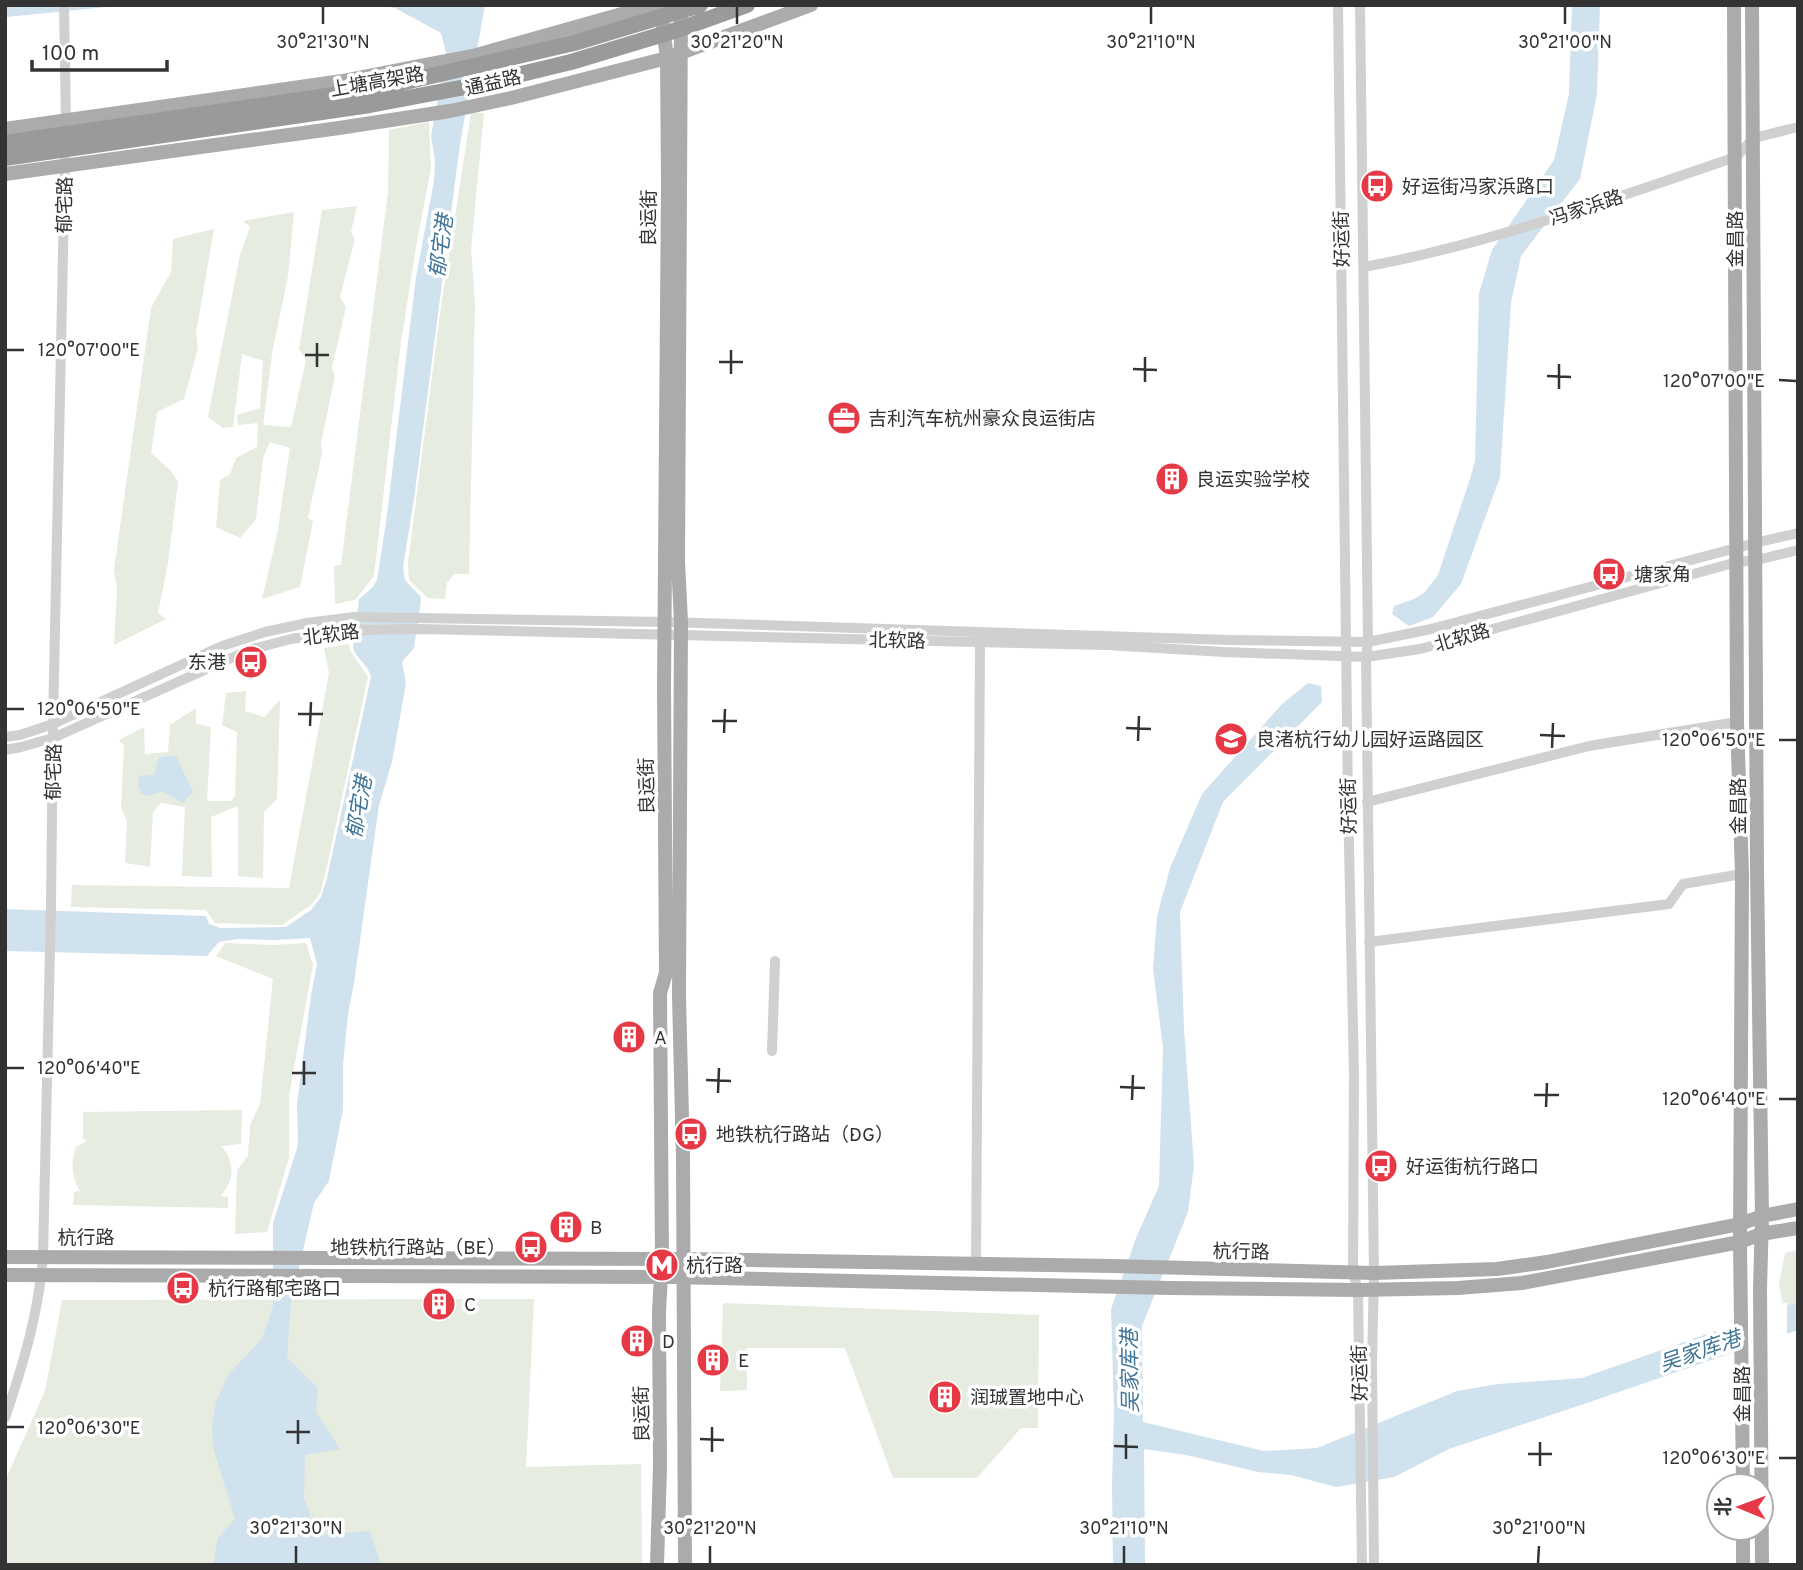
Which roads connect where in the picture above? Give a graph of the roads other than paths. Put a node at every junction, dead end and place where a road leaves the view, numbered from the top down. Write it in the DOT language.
graph roads {
  1 [pos="64,5"];
  2 [pos="681,5"];
  3 [pos="700,5"];
  4 [pos="747,5"];
  5 [pos="811,5"];
  6 [pos="1338,5"];
  7 [pos="1360,5"];
  8 [pos="1734,5"];
  9 [pos="1752,5"];
  10 [pos="649,6"];
  11 [pos="674,56"];
  12 [pos="66,120"];
  13 [pos="1798,128"];
  14 [pos="5,129"];
  15 [pos="1754,138"];
  16 [pos="5,143"];
  17 [pos="1736,157"];
  18 [pos="5,158"];
  19 [pos="65,166"];
  20 [pos="5,174"];
  21 [pos="1364,267"];
  22 [pos="1798,534"];
  23 [pos="1755,543"];
  24 [pos="1798,551"];
  25 [pos="1737,555"];
  26 [pos="1756,560"];
  27 [pos="420,623"];
  28 [pos="673,628"];
  29 [pos="1347,642"];
  30 [pos="1368,642"];
  31 [pos="980,643"];
  32 [pos="1347,656"];
  33 [pos="1366,657"];
  34 [pos="1737,722"];
  35 [pos="53,724"];
  36 [pos="5,737"];
  37 [pos="53,738"];
  38 [pos="5,750"];
  39 [pos="1367,802"];
  40 [pos="1742,874"];
  41 [pos="1369,942"];
  42 [pos="775,961"];
  43 [pos="772,1051"];
  44 [pos="1798,1209"];
  45 [pos="1762,1216"];
  46 [pos="1741,1224"];
  47 [pos="1798,1227"];
  48 [pos="1761,1234"];
  49 [pos="1740,1242"];
  50 [pos="43,1256"];
  51 [pos="5,1257"];
  52 [pos="662,1259"];
  53 [pos="684,1259"];
  54 [pos="976,1264"];
  55 [pos="1353,1273"];
  56 [pos="1374,1273"];
  57 [pos="5,1275"];
  58 [pos="41,1275"];
  59 [pos="662,1277"];
  60 [pos="683,1277"];
  61 [pos="1365,1290"];
  62 [pos="5,1418"];
  63 [pos="1743,1472"];
  64 [pos="1743,1542"];
  65 [pos="657,1565"];
  66 [pos="685,1565"];
  67 [pos="1362,1565"];
  68 [pos="1374,1565"];
  69 [pos="1743,1565"];
  70 [pos="1762,1565"];
  1 -- 12 [label="street, 郁宅路"];
  2 -- 11 [label="main road, 良运街"];
  3 -- 16 [label="highway, 上塘高架路, bridge"];
  4 -- 18 [label="highway, 上塘高架路, bridge"];
  5 -- 11 [label="main road, 通益路"];
  6 -- 29 [label="street, 好运街"];
  7 -- 21 [label="street, 好运街"];
  8 -- 17 [label="main road, 金昌路"];
  9 -- 15 [label="main road, 金昌路"];
  10 -- 11 [label="main road, 良运街"];
  10 -- 12 [label="main road, 通益路"];
  11 -- 19 [label="main road, 通益路"];
  11 -- 28 [label="main road, 良运街"];
  12 -- 14 [label="main road, 通益路"];
  12 -- 19 [label="street, 郁宅路"];
  13 -- 15 [label="street"];
  15 -- 17 [label="street, 冯家浜路"];
  15 -- 23 [label="main road, 金昌路"];
  17 -- 21 [label="street, 冯家浜路"];
  17 -- 25 [label="main road, 金昌路"];
  19 -- 20 [label="main road, 通益路"];
  19 -- 35 [label="street, 郁宅路"];
  21 -- 30 [label="street, 好运街"];
  22 -- 23 [label="street, 北软路"];
  23 -- 25 [label="street, 北软路"];
  23 -- 26 [label="main road, 金昌路"];
  24 -- 26 [label="street, 北软路"];
  25 -- 26 [label="street, 北软路"];
  25 -- 30 [label="street, 北软路"];
  25 -- 33 [label="street, 北软路"];
  25 -- 34 [label="main road, 金昌路"];
  26 -- 45 [label="main road, 金昌路"];
  27 -- 28 [label="street, 北软路"];
  27 -- 35 [label="street, 北软路"];
  27 -- 37 [label="street, 北软路"];
  28 -- 29 [label="street, 北软路"];
  28 -- 31 [label="street, 北软路"];
  28 -- 52 [label="main road, 良运街"];
  28 -- 53 [label="main road, 良运街"];
  29 -- 30 [label="street, 北软路"];
  29 -- 32 [label="street, 好运街"];
  30 -- 33 [label="street, 好运街"];
  31 -- 32 [label="street, 北软路"];
  31 -- 54 [label="street"];
  32 -- 33 [label="street, 北软路"];
  32 -- 55 [label="street, 好运街"];
  33 -- 39 [label="street, 好运街"];
  34 -- 39 [label="street"];
  34 -- 40 [label="main road, 金昌路"];
  35 -- 36 [label="street, 北软路"];
  35 -- 37 [label="street, 郁宅路"];
  37 -- 38 [label="street, 北软路"];
  37 -- 50 [label="street, 郁宅路"];
  39 -- 41 [label="street, 好运街"];
  40 -- 41 [label="street"];
  40 -- 46 [label="main road, 金昌路"];
  41 -- 56 [label="street, 好运街"];
  42 -- 43 [label="street"];
  44 -- 45 [label="main road, 杭行路"];
  45 -- 46 [label="main road, 杭行路"];
  45 -- 48 [label="main road, 金昌路"];
  46 -- 49 [label="main road, 金昌路"];
  46 -- 56 [label="main road, 杭行路"];
  47 -- 48 [label="main road, 杭行路"];
  48 -- 49 [label="main road, 杭行路"];
  48 -- 70 [label="main road, 金昌路"];
  49 -- 61 [label="main road, 杭行路"];
  49 -- 63 [label="main road, 金昌路"];
  50 -- 51 [label="main road, 杭行路"];
  50 -- 52 [label="main road, 杭行路"];
  50 -- 58 [label="street, 郁宅路"];
  52 -- 53 [label="main road, 杭行路"];
  52 -- 59 [label="main road, 良运街"];
  53 -- 54 [label="main road, 杭行路"];
  53 -- 60 [label="main road, 良运街"];
  54 -- 55 [label="main road, 杭行路"];
  55 -- 56 [label="main road, 杭行路"];
  55 -- 61 [label="street, 好运街"];
  56 -- 61 [label="street, 好运街"];
  57 -- 58 [label="main road, 杭行路"];
  58 -- 59 [label="main road, 杭行路"];
  58 -- 62 [label="street, 郁宅路"];
  59 -- 60 [label="main road, 杭行路"];
  59 -- 65 [label="main road, 良运街"];
  60 -- 61 [label="main road, 杭行路"];
  60 -- 66 [label="main road, 良运街"];
  61 -- 67 [label="street, 好运街"];
  61 -- 68 [label="street, 好运街"];
  64 -- 69 [label="main road"];
}
